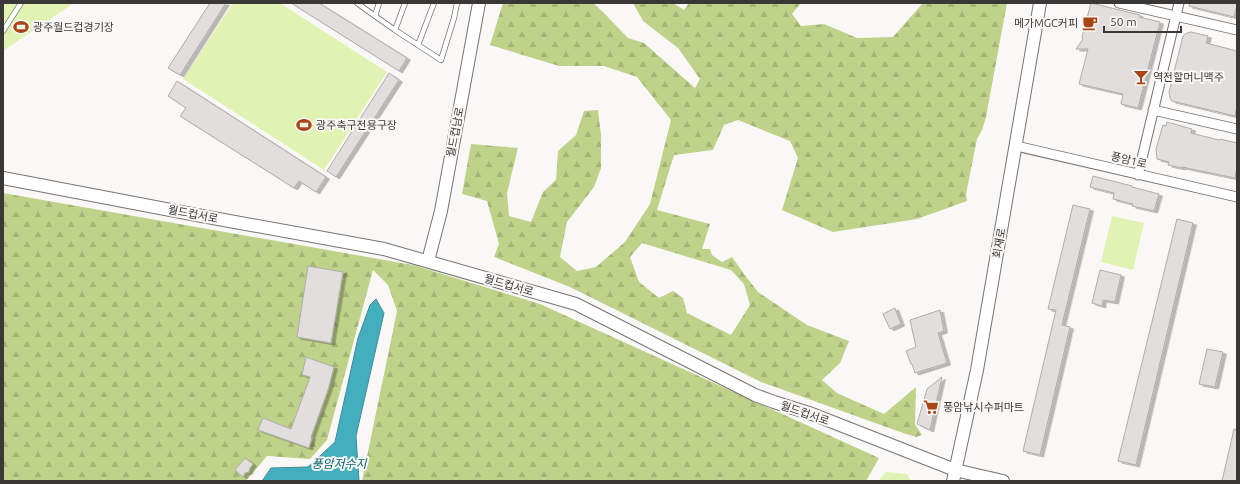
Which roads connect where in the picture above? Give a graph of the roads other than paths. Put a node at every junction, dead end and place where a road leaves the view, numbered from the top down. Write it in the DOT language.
graph roads {
  1 [pos="21,3"];
  2 [pos="357,3"];
  3 [pos="379,3"];
  4 [pos="405,3"];
  5 [pos="434,3"];
  6 [pos="457,3"];
  7 [pos="480,3"];
  8 [pos="1040,3"];
  9 [pos="1120,3"];
  10 [pos="1179,3"];
  11 [pos="375,16"];
  12 [pos="1176,17"];
  13 [pos="395,30"];
  14 [pos="1237,30"];
  15 [pos="3,31"];
  16 [pos="418,45"];
  17 [pos="1153,110"];
  18 [pos="1237,129"];
  19 [pos="1016,146"];
  20 [pos="1138,175"];
  21 [pos="3,178"];
  22 [pos="1237,197"];
  23 [pos="428,261"];
  24 [pos="954,475"];
  25 [pos="1003,481"];
  1 -- 15 [label="lane"];
  2 -- 11 [label="lane"];
  3 -- 11 [label="lane"];
  4 -- 13 [label="lane"];
  5 -- 16 [label="lane"];
  6 -- 16 [label="lane"];
  7 -- 23 [label="street, 월드컵남로"];
  8 -- 19 [label="street, 회재로"];
  9 -- 12 [label="street"];
  10 -- 12 [label="street"];
  11 -- 13 [label="lane"];
  12 -- 14 [label="street"];
  12 -- 17 [label="street"];
  13 -- 16 [label="lane"];
  17 -- 18 [label="street"];
  17 -- 20 [label="street"];
  19 -- 20 [label="street, 풍암1로"];
  19 -- 24 [label="street, 회재로"];
  20 -- 22 [label="street, 풍암1로"];
  21 -- 23 [label="street, 월드컵서로"];
  23 -- 24 [label="street, 월드컵서로"];
  24 -- 25 [label="street, 월드컵서로"];
}
